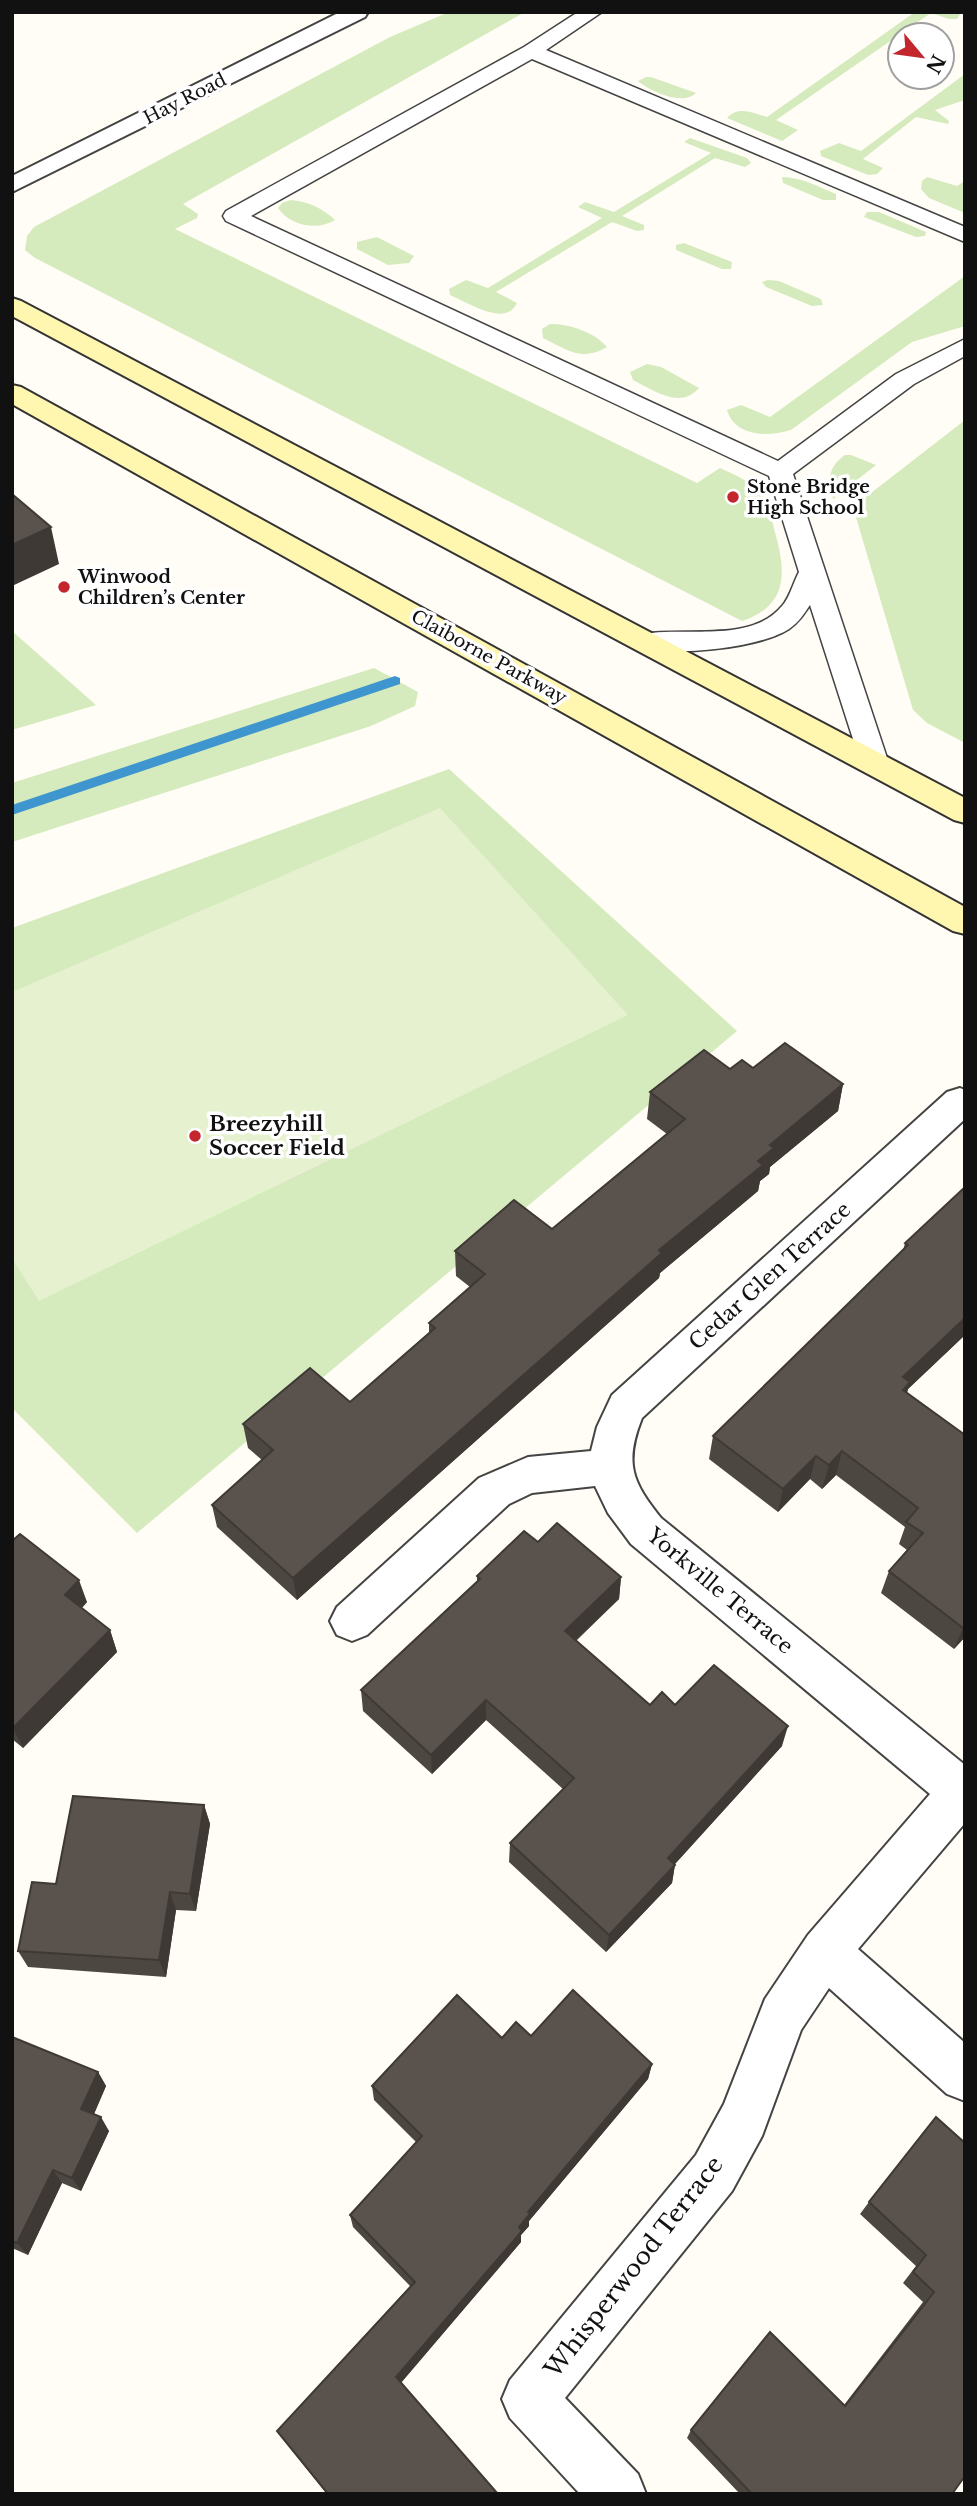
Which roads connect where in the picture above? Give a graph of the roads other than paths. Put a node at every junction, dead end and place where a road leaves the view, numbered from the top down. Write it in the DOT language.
graph roads {
  1 [pos="357,12"];
  2 [pos="592,12"];
  3 [pos="531,51"];
  4 [pos="12,185"];
  5 [pos="965,235"];
  6 [pos="12,306"];
  7 [pos="965,345"];
  8 [pos="12,393"];
  9 [pos="780,472"];
  10 [pos="812,573"];
  11 [pos="644,642"];
  12 [pos="875,764"];
  13 [pos="965,812"];
  14 [pos="965,922"];
  15 [pos="960,1102"];
  16 [pos="610,1467"];
  17 [pos="352,1621"];
  18 [pos="964,1789"];
  19 [pos="825,1952"];
  20 [pos="965,2076"];
  21 [pos="618,2494"];
  1 -- 4 [label="street, Hay Road"];
  2 -- 3 [label="lane"];
  3 -- 5 [label="lane"];
  3 -- 9 [label="lane"];
  6 -- 11 [label="main road"];
  7 -- 9 [label="lane"];
  8 -- 14 [label="main road, Claiborne Parkway"];
  9 -- 10 [label="lane"];
  10 -- 11 [label="lane"];
  10 -- 12 [label="lane"];
  11 -- 12 [label="main road"];
  12 -- 13 [label="main road"];
  15 -- 16 [label="street, Cedar Glen Terrace"];
  16 -- 17 [label="street"];
  16 -- 18 [label="street, Yorkville Terrace"];
  18 -- 19 [label="street, Whisperwood Terrace"];
  19 -- 20 [label="street"];
  19 -- 21 [label="street, Whisperwood Terrace"];
}
